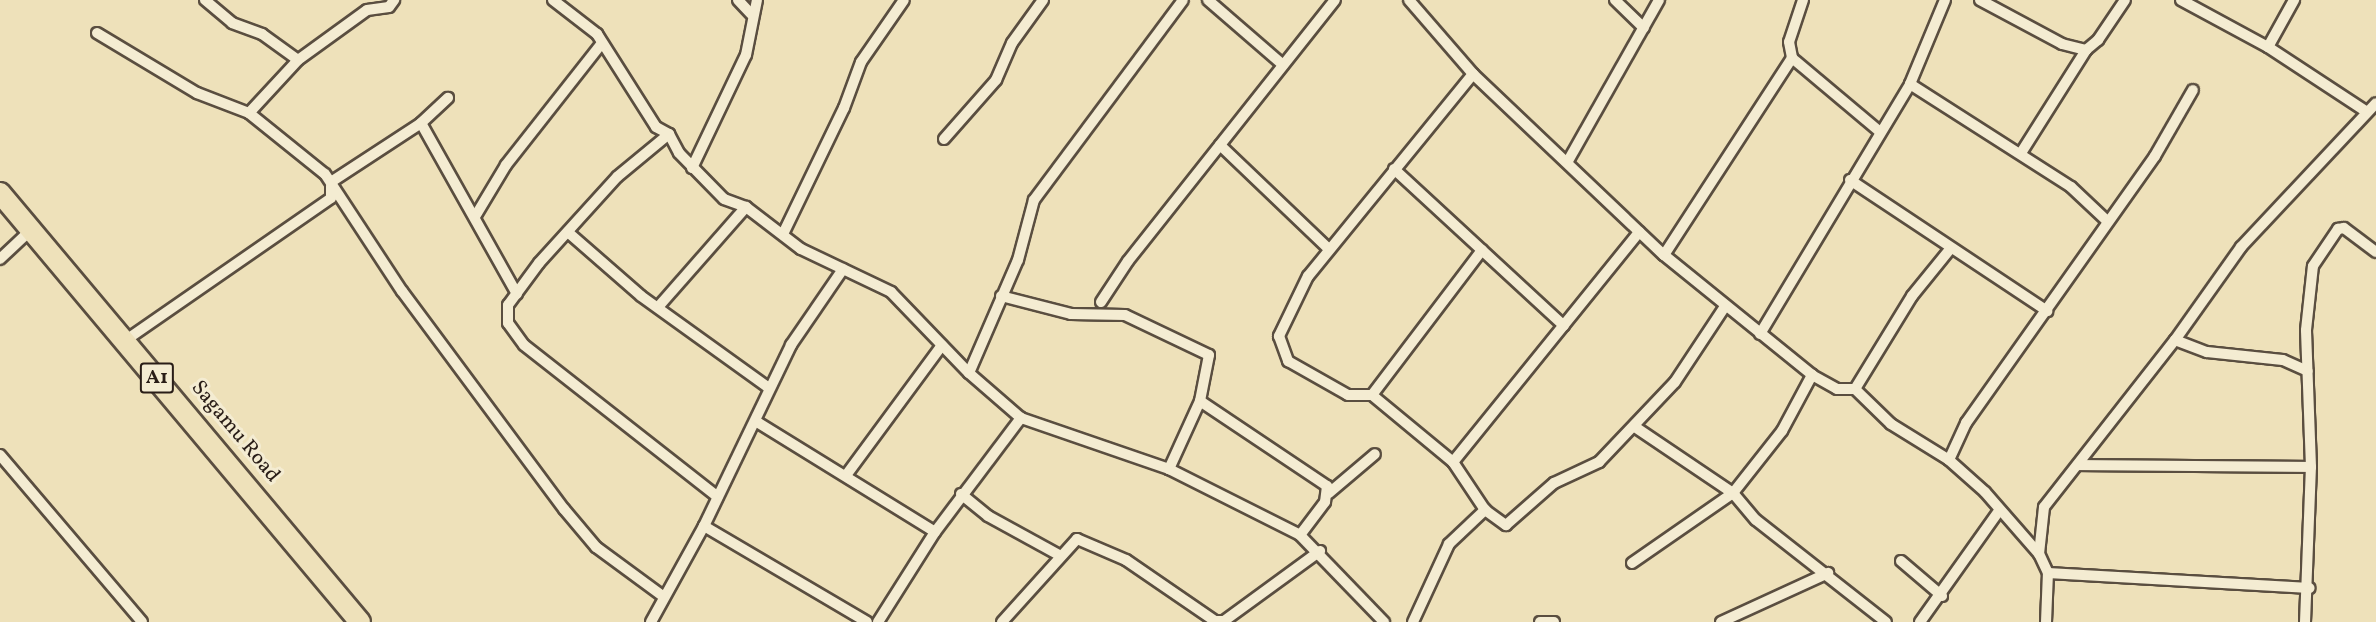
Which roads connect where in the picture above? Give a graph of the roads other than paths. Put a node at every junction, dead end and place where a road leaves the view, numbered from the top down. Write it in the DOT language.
graph roads {
  1 [pos="206,0"];
  2 [pos="738,0"];
  3 [pos="757,0"];
  4 [pos="903,0"];
  5 [pos="1043,0"];
  6 [pos="1183,0"];
  7 [pos="1208,0"];
  8 [pos="1335,0"];
  9 [pos="1409,0"];
  10 [pos="1615,0"];
  11 [pos="1659,0"];
  12 [pos="1803,0"];
  13 [pos="1945,0"];
  14 [pos="1980,0"];
  15 [pos="2125,0"];
  16 [pos="2181,0"];
  17 [pos="2294,0"];
  18 [pos="557,1"];
  19 [pos="389,2"];
  20 [pos="751,14"];
  21 [pos="1644,28"];
  22 [pos="97,33"];
  23 [pos="602,43"];
  24 [pos="2268,47"];
  25 [pos="2086,50"];
  26 [pos="1792,58"];
  27 [pos="298,60"];
  28 [pos="1283,65"];
  29 [pos="1473,74"];
  30 [pos="1910,84"];
  31 [pos="2193,90"];
  32 [pos="448,98"];
  33 [pos="2376,103"];
  34 [pos="2367,112"];
  35 [pos="249,113"];
  36 [pos="421,123"];
  37 [pos="1879,131"];
  38 [pos="669,134"];
  39 [pos="944,139"];
  40 [pos="1220,145"];
  41 [pos="2021,153"];
  42 [pos="1568,161"];
  43 [pos="692,168"];
  44 [pos="1394,169"];
  45 [pos="1850,180"];
  46 [pos="331,182"];
  47 [pos="0,193"];
  48 [pos="746,207"];
  49 [pos="476,215"];
  50 [pos="2106,220"];
  51 [pos="32,229"];
  52 [pos="1639,232"];
  53 [pos="570,234"];
  54 [pos="783,234"];
  55 [pos="1951,248"];
  56 [pos="1329,249"];
  57 [pos="1482,250"];
  58 [pos="2376,252"];
  59 [pos="1664,255"];
  60 [pos="0,259"];
  61 [pos="843,269"];
  62 [pos="518,294"];
  63 [pos="1001,296"];
  64 [pos="1101,302"];
  65 [pos="659,306"];
  66 [pos="1724,308"];
  67 [pos="2047,311"];
  68 [pos="1564,326"];
  69 [pos="1760,334"];
  70 [pos="126,340"];
  71 [pos="2175,340"];
  72 [pos="942,345"];
  73 [pos="2308,371"];
  74 [pos="969,373"];
  75 [pos="1812,375"];
  76 [pos="769,388"];
  77 [pos="1855,389"];
  78 [pos="1372,395"];
  79 [pos="1200,401"];
  80 [pos="1021,418"];
  81 [pos="757,422"];
  82 [pos="1635,427"];
  83 [pos="1375,454"];
  84 [pos="0,455"];
  85 [pos="1949,459"];
  86 [pos="1453,462"];
  87 [pos="2078,465"];
  88 [pos="2311,467"];
  89 [pos="1169,469"];
  90 [pos="847,474"];
  91 [pos="1329,493"];
  92 [pos="1733,493"];
  93 [pos="962,494"];
  94 [pos="718,497"];
  95 [pos="1485,510"];
  96 [pos="1999,511"];
  97 [pos="704,526"];
  98 [pos="934,532"];
  99 [pos="1300,535"];
  100 [pos="1320,551"];
  101 [pos="1059,555"];
  102 [pos="2039,555"];
  103 [pos="1901,561"];
  104 [pos="1632,563"];
  105 [pos="1828,573"];
  106 [pos="2048,573"];
  107 [pos="2310,588"];
  108 [pos="1942,596"];
  109 [pos="664,597"];
  110 [pos="656,620"];
  111 [pos="142,622"];
  112 [pos="360,622"];
  113 [pos="867,622"];
  114 [pos="878,622"];
  115 [pos="1002,622"];
  116 [pos="1384,622"];
  117 [pos="1413,622"];
  118 [pos="1540,622"];
  119 [pos="1554,622"];
  120 [pos="1721,622"];
  121 [pos="1886,622"];
  122 [pos="1920,622"];
  123 [pos="2046,622"];
  124 [pos="2305,622"];
  1 -- 27 [label="street"];
  2 -- 20 [label="street"];
  3 -- 20 [label="street"];
  4 -- 54 [label="street"];
  5 -- 39 [label="street"];
  6 -- 63 [label="street"];
  7 -- 28 [label="street"];
  8 -- 28 [label="street"];
  9 -- 29 [label="street"];
  10 -- 21 [label="street"];
  11 -- 21 [label="street"];
  12 -- 26 [label="street"];
  13 -- 30 [label="street"];
  14 -- 25 [label="street"];
  15 -- 25 [label="street"];
  16 -- 24 [label="street"];
  17 -- 24 [label="street"];
  18 -- 23 [label="street"];
  19 -- 27 [label="street"];
  20 -- 43 [label="street"];
  21 -- 42 [label="street"];
  22 -- 35 [label="street"];
  23 -- 38 [label="street"];
  23 -- 49 [label="street"];
  24 -- 34 [label="street"];
  25 -- 41 [label="street"];
  26 -- 37 [label="street"];
  26 -- 59 [label="street"];
  27 -- 35 [label="street"];
  28 -- 40 [label="street"];
  29 -- 42 [label="street"];
  29 -- 44 [label="street"];
  30 -- 37 [label="street"];
  30 -- 41 [label="street"];
  31 -- 50 [label="street"];
  32 -- 36 [label="street"];
  33 -- 34 [label="street"];
  34 -- 71 [label="street"];
  35 -- 46 [label="street"];
  36 -- 46 [label="street"];
  36 -- 49 [label="street"];
  37 -- 45 [label="street"];
  38 -- 43 [label="street"];
  38 -- 53 [label="street"];
  40 -- 56 [label="street"];
  40 -- 64 [label="street"];
  41 -- 50 [label="street"];
  42 -- 52 [label="street"];
  43 -- 48 [label="street"];
  44 -- 56 [label="street"];
  44 -- 57 [label="street"];
  45 -- 55 [label="street"];
  45 -- 69 [label="street"];
  46 -- 70 [label="street"];
  46 -- 109 [label="street"];
  47 -- 51 [label="highway, Sagamu Road / A1"];
  48 -- 54 [label="street"];
  48 -- 65 [label="street"];
  49 -- 62 [label="street"];
  50 -- 67 [label="street"];
  51 -- 60 [label="street"];
  51 -- 70 [label="highway, Sagamu Road / A1"];
  52 -- 59 [label="street"];
  52 -- 68 [label="street"];
  53 -- 62 [label="street"];
  53 -- 65 [label="street"];
  54 -- 61 [label="street"];
  55 -- 67 [label="street"];
  55 -- 77 [label="street"];
  56 -- 78 [label="street"];
  57 -- 68 [label="street"];
  57 -- 78 [label="street"];
  58 -- 73 [label="street"];
  59 -- 66 [label="street"];
  61 -- 72 [label="street"];
  61 -- 76 [label="street"];
  62 -- 94 [label="street"];
  63 -- 74 [label="street"];
  63 -- 79 [label="street"];
  65 -- 76 [label="street"];
  66 -- 69 [label="street"];
  66 -- 82 [label="street"];
  67 -- 85 [label="street"];
  68 -- 86 [label="street"];
  69 -- 75 [label="street"];
  70 -- 112 [label="highway, Sagamu Road / A1"];
  71 -- 73 [label="street"];
  71 -- 87 [label="street"];
  72 -- 74 [label="street"];
  72 -- 90 [label="street"];
  73 -- 88 [label="street"];
  74 -- 80 [label="street"];
  75 -- 77 [label="street"];
  75 -- 92 [label="street"];
  76 -- 81 [label="street"];
  77 -- 85 [label="street"];
  78 -- 86 [label="street"];
  79 -- 89 [label="street"];
  79 -- 91 [label="street"];
  80 -- 89 [label="street"];
  80 -- 93 [label="street"];
  81 -- 90 [label="street"];
  81 -- 94 [label="street"];
  82 -- 92 [label="street"];
  82 -- 95 [label="street"];
  83 -- 91 [label="street"];
  84 -- 111 [label="street"];
  85 -- 96 [label="street"];
  86 -- 95 [label="street"];
  87 -- 88 [label="street"];
  87 -- 102 [label="street"];
  88 -- 107 [label="street"];
  89 -- 99 [label="street"];
  90 -- 98 [label="street"];
  91 -- 99 [label="street"];
  92 -- 104 [label="street"];
  92 -- 105 [label="street"];
  93 -- 98 [label="street"];
  93 -- 101 [label="street"];
  94 -- 97 [label="street"];
  95 -- 117 [label="street"];
  96 -- 102 [label="street"];
  96 -- 108 [label="street"];
  97 -- 109 [label="street"];
  97 -- 113 [label="street"];
  98 -- 114 [label="street"];
  99 -- 100 [label="street"];
  100 -- 101 [label="street"];
  100 -- 116 [label="street"];
  101 -- 115 [label="street"];
  102 -- 106 [label="street"];
  103 -- 108 [label="street"];
  105 -- 120 [label="street"];
  105 -- 121 [label="street"];
  106 -- 107 [label="street"];
  106 -- 123 [label="street"];
  107 -- 124 [label="street"];
  108 -- 122 [label="street"];
  109 -- 110 [label="street"];
  118 -- 119 [label="street"];
}
